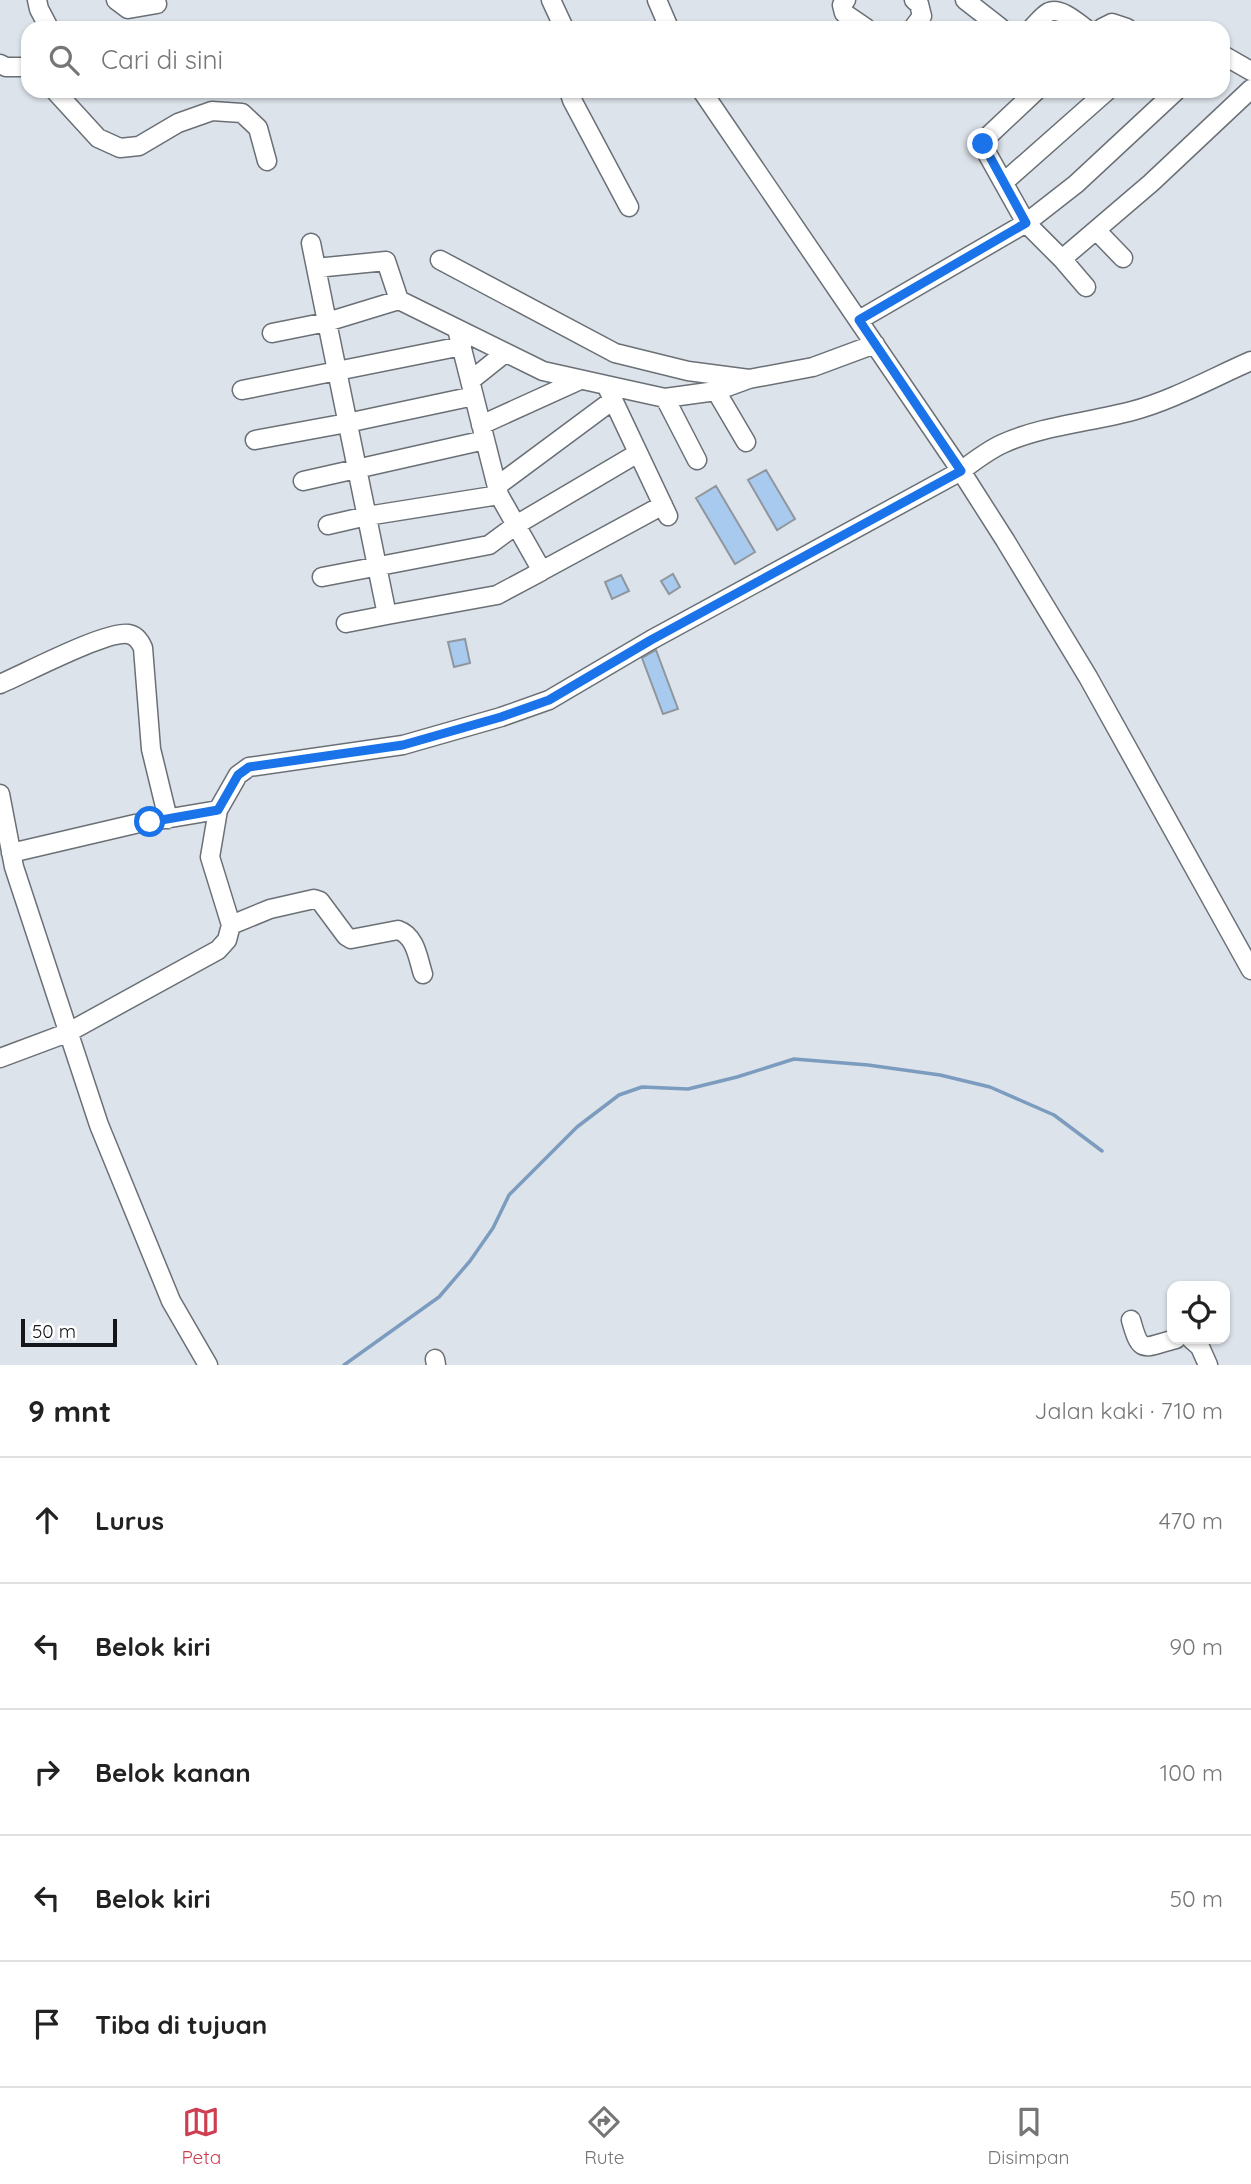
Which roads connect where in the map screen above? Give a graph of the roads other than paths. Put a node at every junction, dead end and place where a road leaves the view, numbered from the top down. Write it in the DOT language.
graph roads {
  1 [pos="37,0"];
  2 [pos="116,0"];
  3 [pos="551,0"];
  4 [pos="657,0"];
  5 [pos="846,0"];
  6 [pos="914,0"];
  7 [pos="976,3"];
  8 [pos="157,5"];
  9 [pos="45,21"];
  10 [pos="561,21"];
  11 [pos="666,21"];
  12 [pos="856,21"];
  13 [pos="918,21"];
  14 [pos="994,21"];
  15 [pos="1039,21"];
  16 [pos="1075,21"];
  17 [pos="1230,59"];
  18 [pos="0,64"];
  19 [pos="21,68"];
  20 [pos="1251,71"];
  21 [pos="1251,89"];
  22 [pos="62,98"];
  23 [pos="571,98"];
  24 [pos="707,98"];
  25 [pos="1029,98"];
  26 [pos="1099,98"];
  27 [pos="1168,98"];
  28 [pos="267,160"];
  29 [pos="1004,182"];
  30 [pos="629,207"];
  31 [pos="1026,223"];
  32 [pos="1096,230"];
  33 [pos="311,243"];
  34 [pos="1124,258"];
  35 [pos="1062,259"];
  36 [pos="440,260"];
  37 [pos="316,268"];
  38 [pos="1086,287"];
  39 [pos="399,300"];
  40 [pos="859,320"];
  41 [pos="327,322"];
  42 [pos="457,329"];
  43 [pos="272,333"];
  44 [pos="875,344"];
  45 [pos="462,346"];
  46 [pos="505,352"];
  47 [pos="1251,361"];
  48 [pos="337,372"];
  49 [pos="749,379"];
  50 [pos="580,380"];
  51 [pos="472,388"];
  52 [pos="242,390"];
  53 [pos="716,391"];
  54 [pos="610,393"];
  55 [pos="664,398"];
  56 [pos="348,423"];
  57 [pos="483,432"];
  58 [pos="255,440"];
  59 [pos="746,442"];
  60 [pos="638,453"];
  61 [pos="697,460"];
  62 [pos="357,470"];
  63 [pos="961,471"];
  64 [pos="303,481"];
  65 [pos="498,490"];
  66 [pos="366,516"];
  67 [pos="328,525"];
  68 [pos="516,525"];
  69 [pos="377,568"];
  70 [pos="541,571"];
  71 [pos="322,577"];
  72 [pos="514,586"];
  73 [pos="387,615"];
  74 [pos="346,622"];
  75 [pos="0,684"];
  76 [pos="1,804"];
  77 [pos="218,810"];
  78 [pos="168,819"];
  79 [pos="8,863"];
  80 [pos="231,925"];
  81 [pos="1251,970"];
  82 [pos="423,974"];
  83 [pos="67,1033"];
  84 [pos="0,1058"];
  85 [pos="1131,1320"];
  86 [pos="1167,1341"];
  87 [pos="1198,1344"];
  88 [pos="208,1365"];
  89 [pos="1208,1365"];
  1 -- 9 [label="street"];
  2 -- 8 [label="street"];
  3 -- 10 [label="street"];
  4 -- 11 [label="street"];
  5 -- 12 [label="street"];
  6 -- 13 [label="street"];
  7 -- 14 [label="street"];
  15 -- 16 [label="street"];
  17 -- 20 [label="street"];
  18 -- 19 [label="street"];
  21 -- 32 [label="street"];
  22 -- 28 [label="street"];
  23 -- 30 [label="street"];
  24 -- 40 [label="street"];
  25 -- 29 [label="street"];
  26 -- 29 [label="street"];
  27 -- 31 [label="street"];
  29 -- 31 [label="street"];
  31 -- 35 [label="street"];
  31 -- 40 [label="street"];
  32 -- 34 [label="street"];
  32 -- 35 [label="street"];
  33 -- 37 [label="street"];
  35 -- 38 [label="street"];
  36 -- 49 [label="street"];
  37 -- 39 [label="street"];
  37 -- 41 [label="street"];
  39 -- 41 [label="street"];
  39 -- 42 [label="street"];
  40 -- 44 [label="street"];
  41 -- 43 [label="street"];
  41 -- 48 [label="street"];
  42 -- 45 [label="street"];
  42 -- 46 [label="street"];
  44 -- 49 [label="street"];
  44 -- 63 [label="street"];
  45 -- 48 [label="street"];
  45 -- 51 [label="street"];
  46 -- 50 [label="street"];
  46 -- 51 [label="street"];
  47 -- 63 [label="street"];
  48 -- 52 [label="street"];
  48 -- 56 [label="street"];
  49 -- 53 [label="street"];
  50 -- 54 [label="street"];
  50 -- 57 [label="street"];
  51 -- 56 [label="street"];
  51 -- 57 [label="street"];
  53 -- 55 [label="street"];
  53 -- 59 [label="street"];
  54 -- 55 [label="street"];
  54 -- 60 [label="street"];
  54 -- 65 [label="street"];
  55 -- 61 [label="street"];
  56 -- 58 [label="street"];
  56 -- 62 [label="street"];
  57 -- 62 [label="street"];
  57 -- 65 [label="street"];
  60 -- 68 [label="street"];
  60 -- 70 [label="street"];
  62 -- 64 [label="street"];
  62 -- 66 [label="street"];
  63 -- 77 [label="street"];
  63 -- 81 [label="street"];
  65 -- 66 [label="street"];
  65 -- 68 [label="street"];
  66 -- 67 [label="street"];
  66 -- 69 [label="street"];
  68 -- 69 [label="street"];
  68 -- 70 [label="street"];
  69 -- 71 [label="street"];
  69 -- 73 [label="street"];
  70 -- 72 [label="street"];
  70 -- 73 [label="street"];
  73 -- 74 [label="street"];
  75 -- 78 [label="street"];
  76 -- 79 [label="street"];
  77 -- 78 [label="street"];
  77 -- 80 [label="street"];
  78 -- 79 [label="street"];
  79 -- 83 [label="street"];
  80 -- 82 [label="street"];
  80 -- 83 [label="street"];
  83 -- 84 [label="street"];
  83 -- 88 [label="street"];
  85 -- 86 [label="street"];
  87 -- 89 [label="street"];
}
